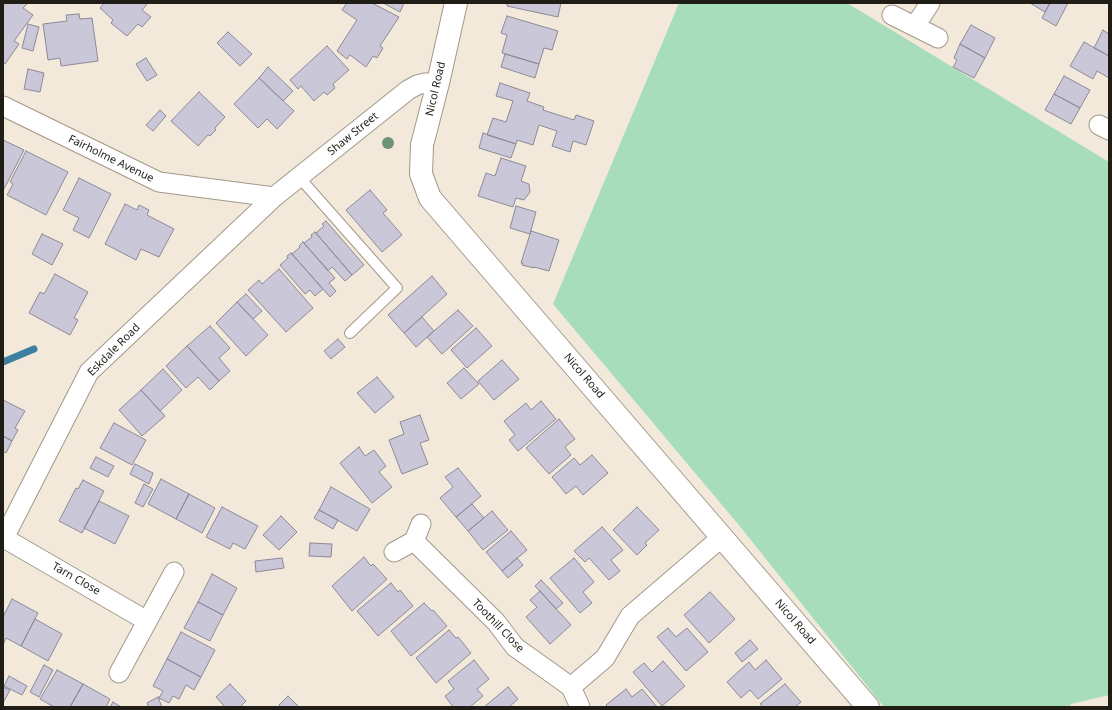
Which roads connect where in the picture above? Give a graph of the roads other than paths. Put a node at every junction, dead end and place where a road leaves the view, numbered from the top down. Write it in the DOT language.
graph roads {
  1 [pos="456,3"];
  2 [pos="930,3"];
  3 [pos="892,15"];
  4 [pos="915,26"];
  5 [pos="938,38"];
  6 [pos="438,83"];
  7 [pos="3,106"];
  8 [pos="299,177"];
  9 [pos="274,197"];
  10 [pos="350,333"];
  11 [pos="421,524"];
  12 [pos="722,537"];
  13 [pos="4,539"];
  14 [pos="414,541"];
  15 [pos="394,552"];
  16 [pos="174,572"];
  17 [pos="147,621"];
  18 [pos="119,673"];
  19 [pos="571,687"];
  20 [pos="580,707"];
  21 [pos="868,707"];
  1 -- 6 [label="street, Nicol Road"];
  2 -- 4 [label="street"];
  3 -- 4 [label="street"];
  4 -- 5 [label="street"];
  6 -- 8 [label="street, Shaw Street"];
  6 -- 12 [label="street, Nicol Road"];
  7 -- 9 [label="street, Fairholme Avenue"];
  8 -- 9 [label="street, Shaw Street"];
  8 -- 10 [label="lane"];
  9 -- 13 [label="street, Eskdale Road"];
  11 -- 14 [label="street"];
  12 -- 19 [label="street"];
  12 -- 21 [label="street, Nicol Road"];
  13 -- 17 [label="street, Tarn Close"];
  14 -- 15 [label="street"];
  14 -- 19 [label="street, Toothill Close"];
  16 -- 17 [label="street"];
  17 -- 18 [label="street"];
  19 -- 20 [label="street"];
}
